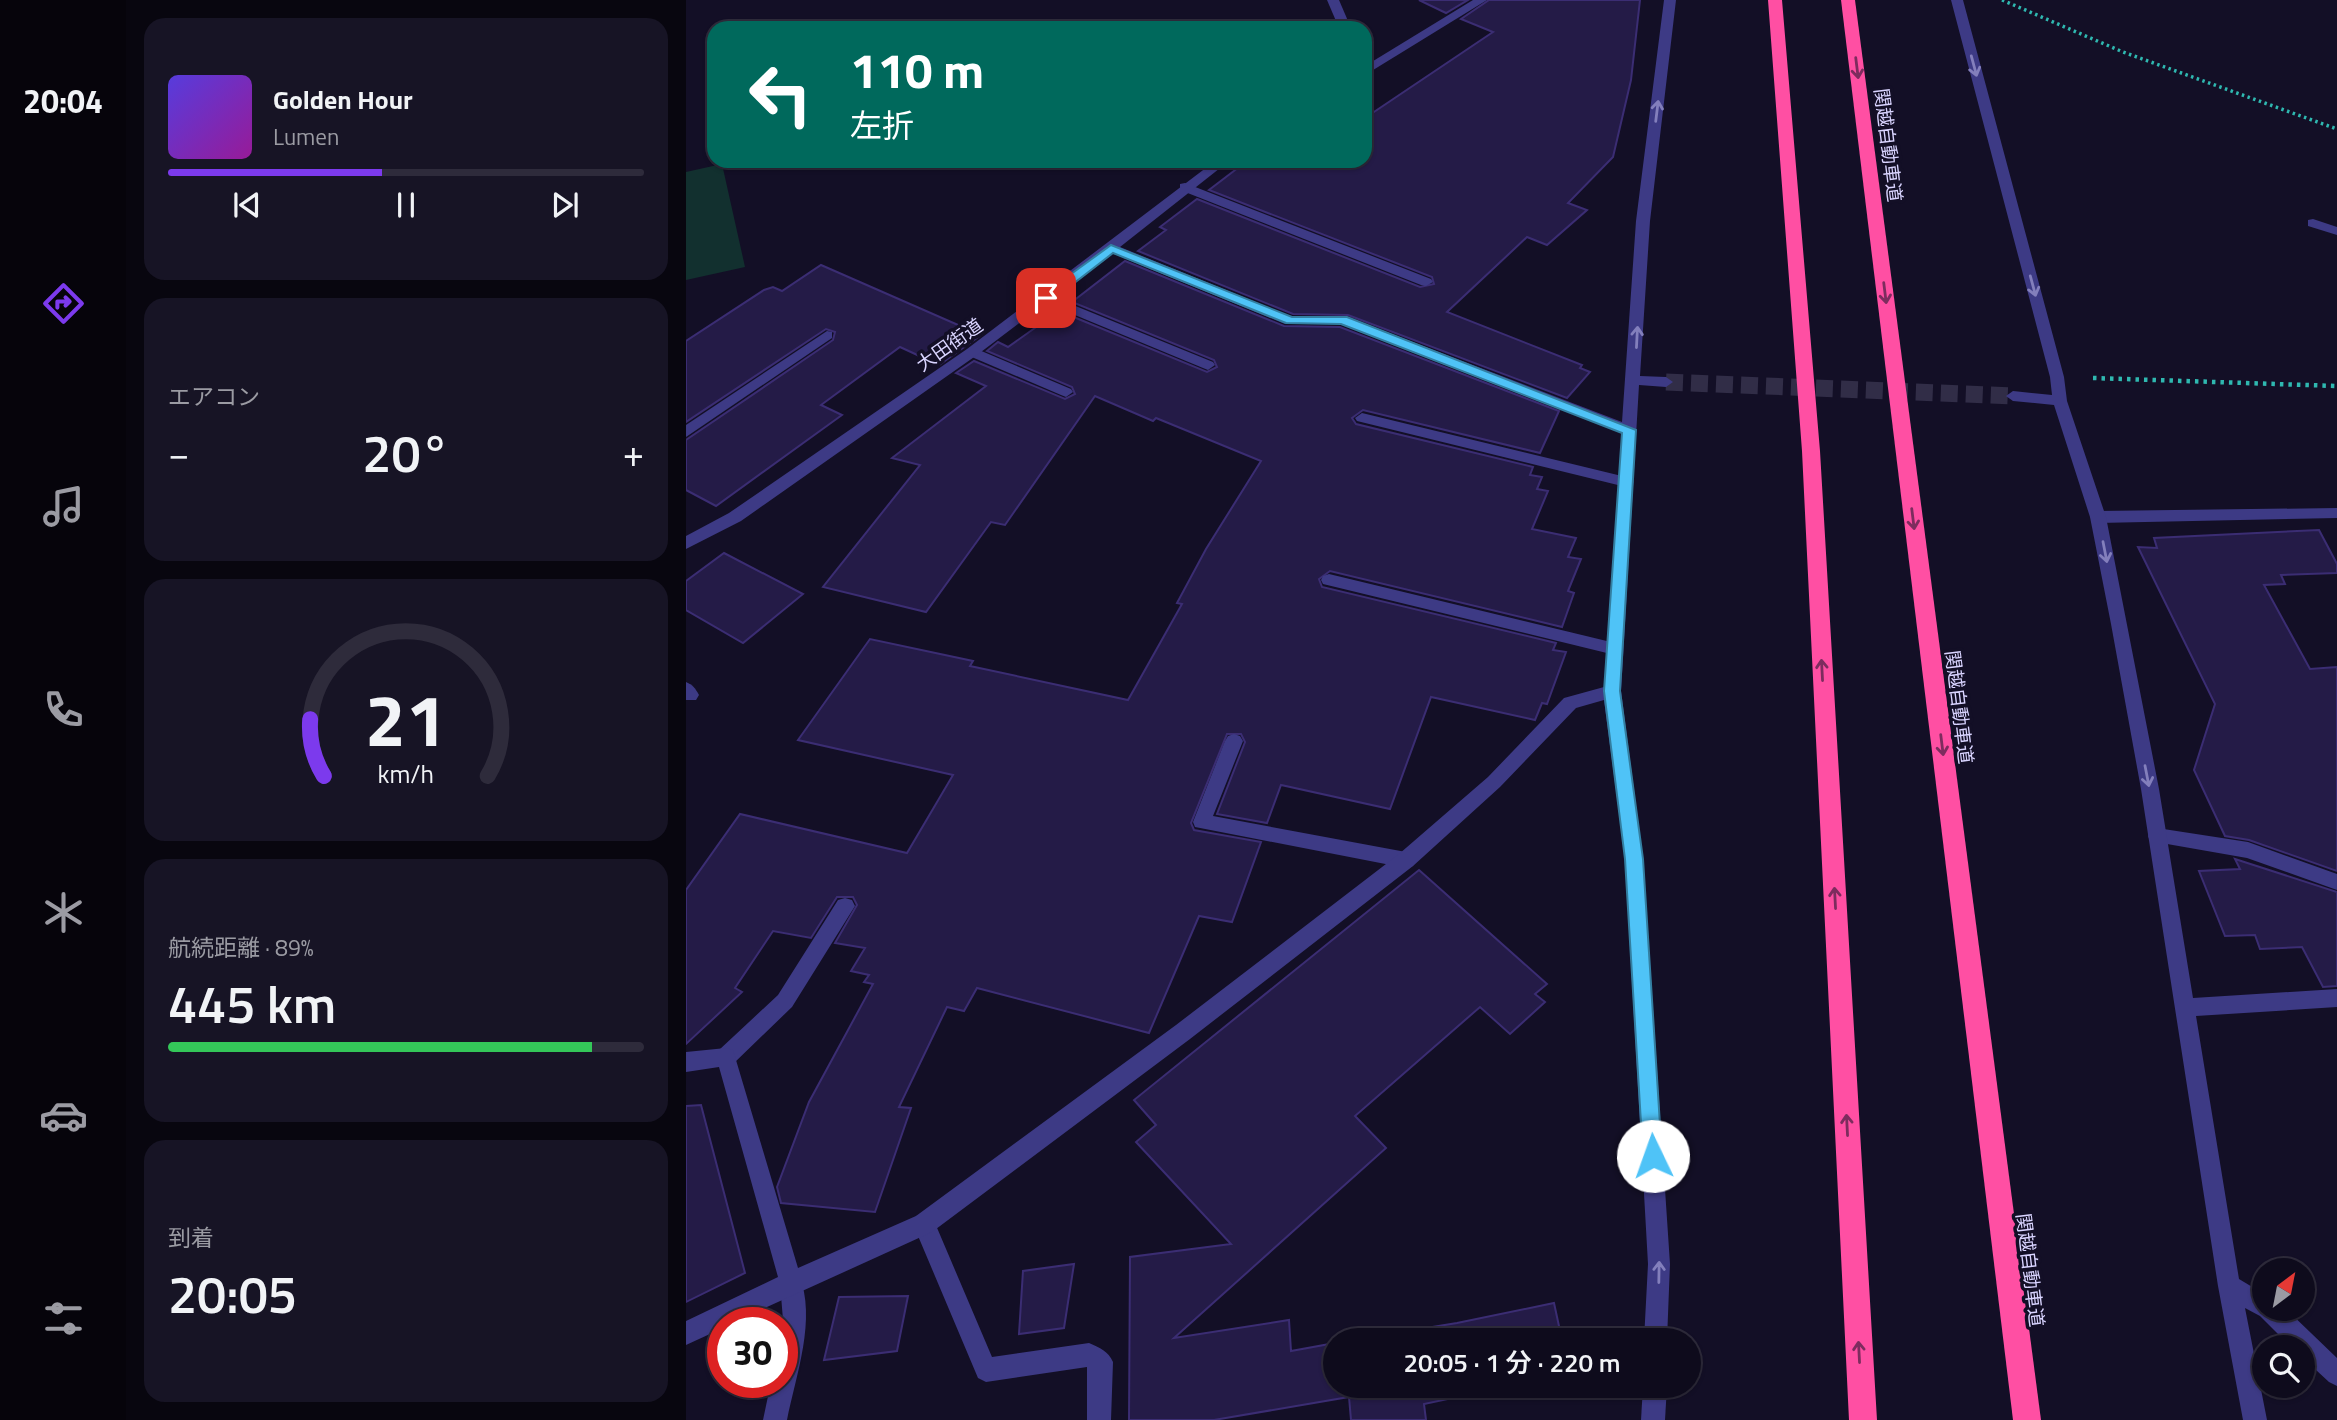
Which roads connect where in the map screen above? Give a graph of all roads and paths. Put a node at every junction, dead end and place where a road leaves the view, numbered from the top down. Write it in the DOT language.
graph roads {
  1 [pos="1333,0"];
  2 [pos="1481,0"];
  3 [pos="1670,0"];
  4 [pos="1775,0"];
  5 [pos="1848,0"];
  6 [pos="1957,0"];
  7 [pos="2003,0"];
  8 [pos="1342,21"];
  9 [pos="1372,67"];
  10 [pos="2337,129"];
  11 [pos="1213,168"];
  12 [pos="1185,187"];
  13 [pos="2313,223"];
  14 [pos="2337,231"];
  15 [pos="1111,248"];
  16 [pos="1426,282"];
  17 [pos="1046,298"];
  18 [pos="827,335"];
  19 [pos="972,352"];
  20 [pos="1208,365"];
  21 [pos="2057,377"];
  22 [pos="1634,380"];
  23 [pos="1666,383"];
  24 [pos="2337,386"];
  25 [pos="1066,392"];
  26 [pos="2013,396"];
  27 [pos="2060,401"];
  28 [pos="1362,418"];
  29 [pos="1629,430"];
  30 [pos="686,432"];
  31 [pos="1626,482"];
  32 [pos="2337,513"];
  33 [pos="2098,517"];
  34 [pos="686,543"];
  35 [pos="1329,580"];
  36 [pos="1615,649"];
  37 [pos="1612,691"];
  38 [pos="1234,741"];
  39 [pos="2157,836"];
  40 [pos="1406,860"];
  41 [pos="2337,882"];
  42 [pos="845,906"];
  43 [pos="2337,998"];
  44 [pos="2183,1008"];
  45 [pos="726,1057"];
  46 [pos="686,1062"];
  47 [pos="925,1224"];
  48 [pos="791,1283"];
  49 [pos="2229,1286"];
  50 [pos="2252,1299"];
  51 [pos="2282,1321"];
  52 [pos="1656,1328"];
  53 [pos="686,1333"];
  54 [pos="2337,1374"];
  55 [pos="1654,1398"];
  56 [pos="775,1420"];
  57 [pos="1099,1420"];
  58 [pos="1653,1420"];
  59 [pos="1863,1420"];
  60 [pos="2027,1420"];
  61 [pos="2255,1420"];
  1 -- 8 [label="street"];
  2 -- 9 [label="street"];
  22 -- 3 [label="street, one-way"];
  59 -- 4 [label="highway, one-way"];
  5 -- 60 [label="highway, 関越自動車道, one-way"];
  6 -- 21 [label="street, one-way"];
  7 -- 10 [label="path"];
  11 -- 12 [label="street, 大田街道"];
  12 -- 15 [label="street, 大田街道"];
  12 -- 16 [label="street"];
  13 -- 14 [label="street"];
  15 -- 17 [label="street, 大田街道"];
  15 -- 29 [label="street"];
  17 -- 19 [label="street, 大田街道"];
  17 -- 20 [label="street"];
  18 -- 30 [label="street"];
  19 -- 25 [label="street"];
  19 -- 34 [label="street, 大田街道"];
  21 -- 24 [label="path"];
  21 -- 27 [label="street"];
  22 -- 23 [label="street"];
  22 -- 29 [label="street"];
  26 -- 27 [label="street"];
  27 -- 33 [label="street"];
  28 -- 31 [label="street"];
  29 -- 31 [label="street"];
  31 -- 36 [label="street"];
  32 -- 33 [label="street"];
  33 -- 39 [label="street, one-way"];
  35 -- 36 [label="street"];
  36 -- 37 [label="street"];
  37 -- 40 [label="street"];
  52 -- 37 [label="street, one-way"];
  38 -- 40 [label="street"];
  39 -- 41 [label="street"];
  39 -- 44 [label="street"];
  40 -- 47 [label="street"];
  42 -- 45 [label="street"];
  43 -- 44 [label="street"];
  44 -- 49 [label="street"];
  45 -- 46 [label="street"];
  45 -- 48 [label="street"];
  47 -- 48 [label="street"];
  47 -- 57 [label="street"];
  48 -- 53 [label="street"];
  48 -- 56 [label="street"];
  49 -- 50 [label="street"];
  49 -- 61 [label="street"];
  51 -- 54 [label="street"];
  55 -- 58 [label="street"];
}
